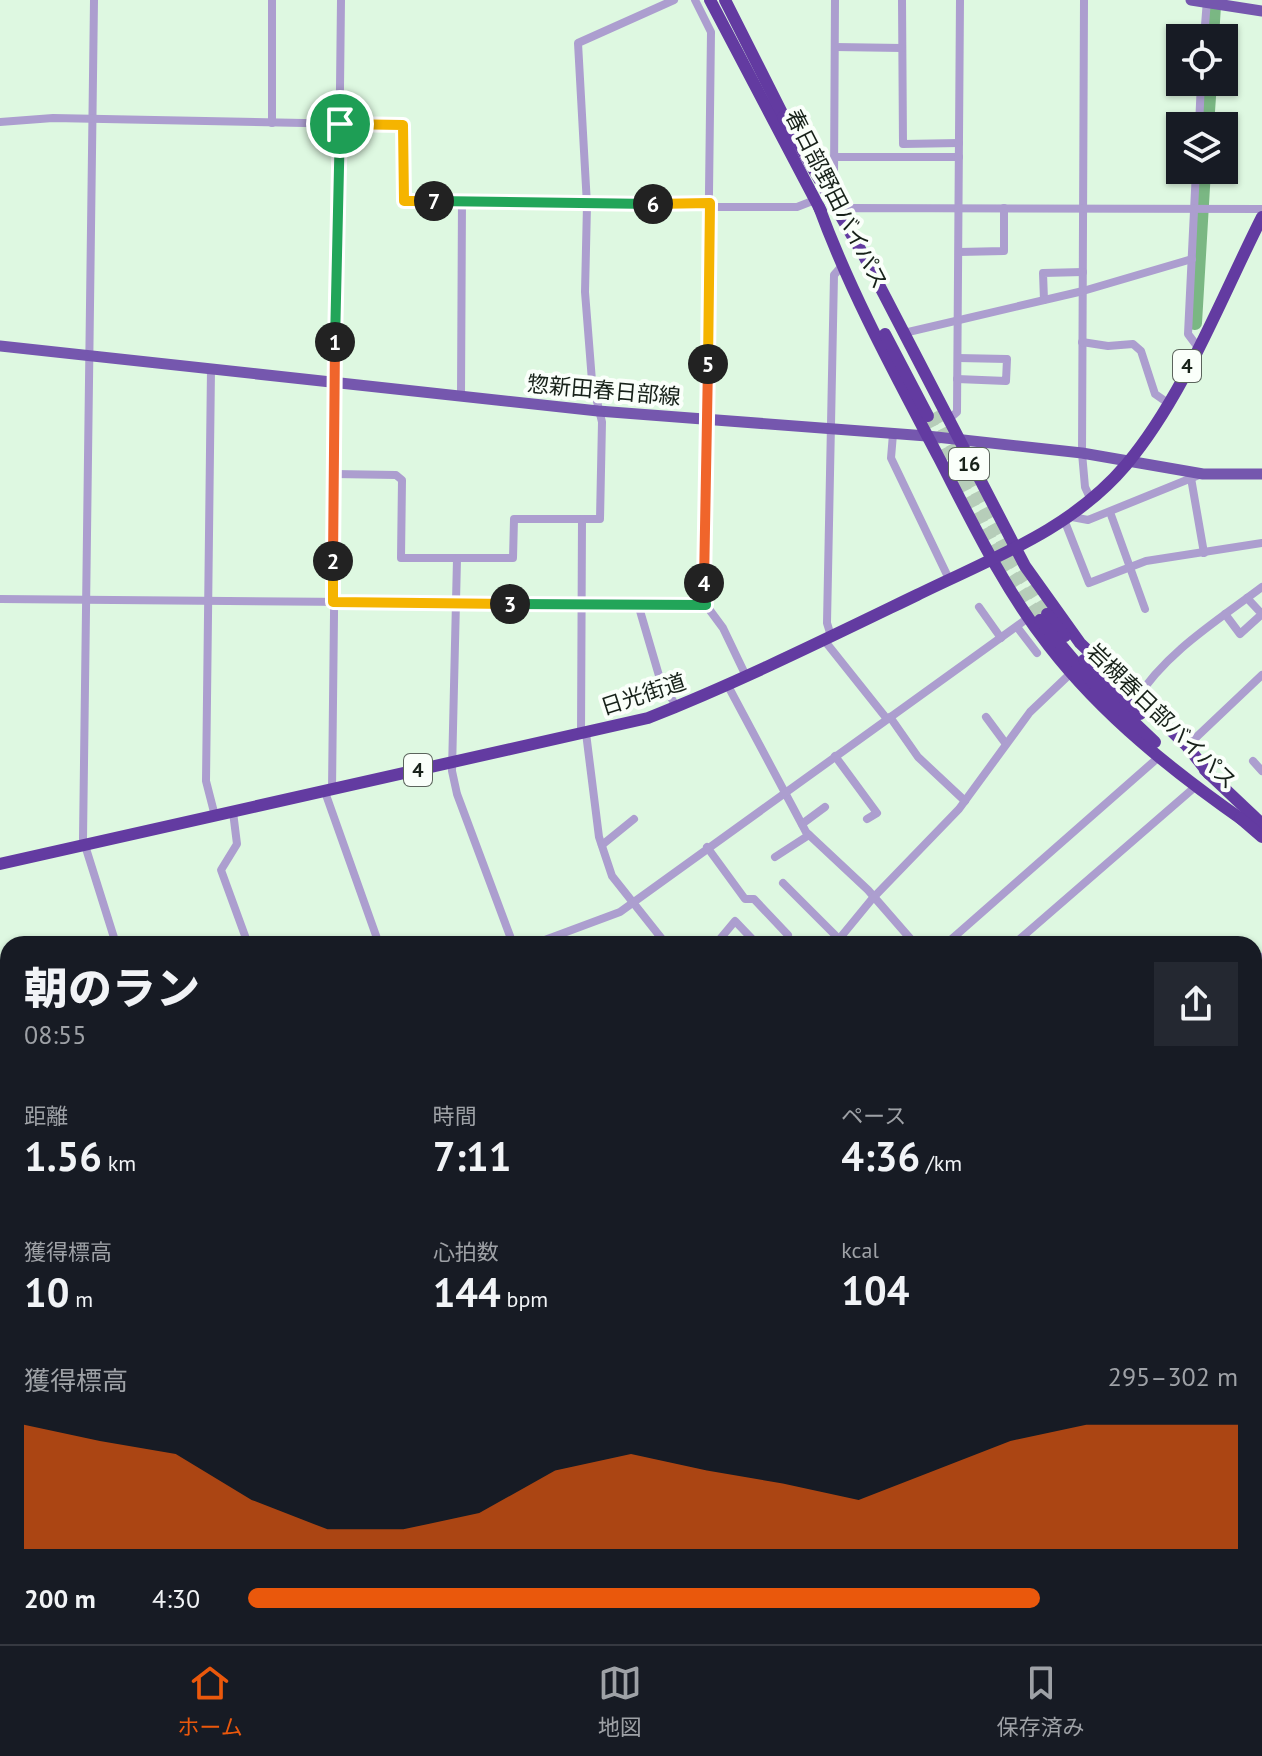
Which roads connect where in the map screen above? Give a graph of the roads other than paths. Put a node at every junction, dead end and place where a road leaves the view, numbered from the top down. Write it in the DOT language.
graph roads {
  1 [pos="94,0"];
  2 [pos="272,0"];
  3 [pos="341,0"];
  4 [pos="674,0"];
  5 [pos="695,0"];
  6 [pos="710,0"];
  7 [pos="725,0"];
  8 [pos="835,0"];
  9 [pos="902,0"];
  10 [pos="960,0"];
  11 [pos="1084,0"];
  12 [pos="1191,0"];
  13 [pos="1207,1"];
  14 [pos="1262,11"];
  15 [pos="1205,24"];
  16 [pos="835,47"];
  17 [pos="902,48"];
  18 [pos="783,117"];
  19 [pos="89,119"];
  20 [pos="0,122"];
  21 [pos="272,123"];
  22 [pos="340,124"];
  23 [pos="959,143"];
  24 [pos="834,157"];
  25 [pos="959,157"];
  26 [pos="1197,184"];
  27 [pos="829,194"];
  28 [pos="462,200"];
  29 [pos="817,204"];
  30 [pos="587,205"];
  31 [pos="710,205"];
  32 [pos="959,207"];
  33 [pos="1004,208"];
  34 [pos="1199,208"];
  35 [pos="1083,209"];
  36 [pos="1262,209"];
  37 [pos="839,211"];
  38 [pos="1262,217"];
  39 [pos="959,252"];
  40 [pos="1192,259"];
  41 [pos="841,267"];
  42 [pos="1083,272"];
  43 [pos="1083,291"];
  44 [pos="1044,300"];
  45 [pos="959,321"];
  46 [pos="904,333"];
  47 [pos="1082,342"];
  48 [pos="0,346"];
  49 [pos="1197,346"];
  50 [pos="87,356"];
  51 [pos="958,358"];
  52 [pos="211,369"];
  53 [pos="957,379"];
  54 [pos="335,381"];
  55 [pos="461,396"];
  56 [pos="1168,403"];
  57 [pos="598,411"];
  58 [pos="708,420"];
  59 [pos="948,420"];
  60 [pos="832,430"];
  61 [pos="893,434"];
  62 [pos="927,436"];
  63 [pos="957,440"];
  64 [pos="1082,453"];
  65 [pos="1127,463"];
  66 [pos="334,474"];
  67 [pos="1203,474"];
  68 [pos="1262,474"];
  69 [pos="1191,478"];
  70 [pos="1091,500"];
  71 [pos="1110,512"];
  72 [pos="582,519"];
  73 [pos="1068,519"];
  74 [pos="1262,543"];
  75 [pos="1015,549"];
  76 [pos="1204,553"];
  77 [pos="457,559"];
  78 [pos="992,559"];
  79 [pos="1131,566"];
  80 [pos="949,579"];
  81 [pos="1262,587"];
  82 [pos="85,598"];
  83 [pos="1247,598"];
  84 [pos="0,599"];
  85 [pos="208,600"];
  86 [pos="333,602"];
  87 [pos="456,604"];
  88 [pos="581,604"];
  89 [pos="638,604"];
  90 [pos="706,605"];
  91 [pos="979,607"];
  92 [pos="1145,609"];
  93 [pos="1225,614"];
  94 [pos="1036,616"];
  95 [pos="828,638"];
  96 [pos="1001,638"];
  97 [pos="1037,653"];
  98 [pos="1071,673"];
  99 [pos="1262,675"];
  100 [pos="746,676"];
  101 [pos="727,684"];
  102 [pos="1136,700"];
  103 [pos="676,706"];
  104 [pos="986,717"];
  105 [pos="888,718"];
  106 [pos="584,733"];
  107 [pos="1006,744"];
  108 [pos="1187,746"];
  109 [pos="835,756"];
  110 [pos="1160,756"];
  111 [pos="1253,761"];
  112 [pos="453,762"];
  113 [pos="1262,771"];
  114 [pos="1209,774"];
  115 [pos="1195,787"];
  116 [pos="329,791"];
  117 [pos="784,792"];
  118 [pos="965,801"];
  119 [pos="825,807"];
  120 [pos="233,812"];
  121 [pos="215,816"];
  122 [pos="1256,818"];
  123 [pos="634,819"];
  124 [pos="867,819"];
  125 [pos="802,824"];
  126 [pos="809,835"];
  127 [pos="1262,837"];
  128 [pos="87,845"];
  129 [pos="602,845"];
  130 [pos="707,847"];
  131 [pos="775,857"];
  132 [pos="0,864"];
  133 [pos="783,883"];
  134 [pos="872,899"];
  135 [pos="631,900"];
  136 [pos="788,935"];
  137 [pos="114,936"];
  138 [pos="245,936"];
  139 [pos="376,936"];
  140 [pos="510,936"];
  141 [pos="556,936"];
  142 [pos="659,936"];
  143 [pos="722,936"];
  144 [pos="749,936"];
  145 [pos="832,936"];
  146 [pos="842,936"];
  147 [pos="907,936"];
  148 [pos="955,936"];
  149 [pos="1023,936"];
  1 -- 19 [label="street"];
  2 -- 21 [label="street"];
  3 -- 22 [label="street"];
  4 -- 30 [label="street"];
  5 -- 31 [label="street"];
  6 -- 29 [label="highway, 春日部野田バイパス / 16"];
  7 -- 18 [label="highway, 春日部野田バイパス / 16"];
  8 -- 16 [label="street"];
  9 -- 17 [label="street"];
  10 -- 23 [label="street"];
  11 -- 35 [label="street"];
  12 -- 13 [label="main road"];
  13 -- 14 [label="main road"];
  13 -- 15 [label="street"];
  16 -- 17 [label="street"];
  16 -- 24 [label="street"];
  17 -- 23 [label="street"];
  18 -- 27 [label="highway, 16"];
  18 -- 29 [label="highway, 春日部野田バイパス / 16"];
  19 -- 20 [label="street"];
  19 -- 21 [label="street"];
  19 -- 50 [label="street"];
  21 -- 22 [label="street"];
  22 -- 28 [label="street"];
  22 -- 54 [label="street"];
  23 -- 25 [label="street"];
  24 -- 25 [label="street"];
  24 -- 27 [label="street"];
  25 -- 32 [label="street"];
  26 -- 34 [label="street"];
  27 -- 37 [label="highway, 16"];
  28 -- 30 [label="street"];
  28 -- 55 [label="street"];
  29 -- 31 [label="street"];
  29 -- 41 [label="highway, 16"];
  30 -- 31 [label="street"];
  30 -- 57 [label="street"];
  31 -- 58 [label="street"];
  32 -- 33 [label="street"];
  32 -- 37 [label="street"];
  32 -- 39 [label="street"];
  33 -- 35 [label="street"];
  33 -- 39 [label="street"];
  34 -- 35 [label="street"];
  34 -- 36 [label="street"];
  34 -- 40 [label="street"];
  35 -- 42 [label="street"];
  37 -- 46 [label="highway, 16"];
  38 -- 49 [label="highway, 4"];
  39 -- 45 [label="street"];
  40 -- 43 [label="street"];
  40 -- 49 [label="street"];
  41 -- 60 [label="street"];
  41 -- 62 [label="highway, 16"];
  42 -- 43 [label="street"];
  42 -- 44 [label="street"];
  43 -- 44 [label="street"];
  43 -- 47 [label="street"];
  44 -- 45 [label="street"];
  45 -- 46 [label="street"];
  45 -- 51 [label="street"];
  46 -- 59 [label="highway, 16"];
  47 -- 56 [label="street"];
  47 -- 64 [label="street"];
  48 -- 50 [label="main road, 惣新田春日部線"];
  49 -- 56 [label="highway, 4"];
  50 -- 52 [label="main road, 惣新田春日部線"];
  50 -- 82 [label="street"];
  51 -- 53 [label="street"];
  51 -- 53 [label="street"];
  52 -- 54 [label="main road, 惣新田春日部線"];
  52 -- 85 [label="street"];
  53 -- 59 [label="street"];
  54 -- 55 [label="main road, 惣新田春日部線"];
  54 -- 66 [label="street"];
  55 -- 57 [label="main road, 惣新田春日部線"];
  56 -- 65 [label="highway, 4"];
  57 -- 58 [label="main road, 惣新田春日部線"];
  57 -- 72 [label="street"];
  58 -- 60 [label="main road, 惣新田春日部線"];
  58 -- 90 [label="street"];
  59 -- 63 [label="highway, 16"];
  60 -- 61 [label="main road, 惣新田春日部線"];
  60 -- 95 [label="street"];
  61 -- 62 [label="main road, 惣新田春日部線"];
  61 -- 80 [label="street"];
  62 -- 63 [label="main road, 惣新田春日部線"];
  62 -- 78 [label="highway, 16"];
  63 -- 64 [label="main road, 惣新田春日部線"];
  63 -- 75 [label="highway, 16"];
  64 -- 65 [label="main road, 惣新田春日部線"];
  64 -- 70 [label="street"];
  65 -- 67 [label="main road, 惣新田春日部線"];
  65 -- 70 [label="highway, 4"];
  66 -- 77 [label="street"];
  66 -- 86 [label="street"];
  67 -- 68 [label="main road, 日光街道"];
  67 -- 69 [label="street, 日光街道"];
  69 -- 71 [label="street, 日光街道"];
  69 -- 76 [label="street"];
  70 -- 73 [label="highway, 4"];
  71 -- 73 [label="street, 日光街道"];
  71 -- 79 [label="street"];
  72 -- 77 [label="street"];
  72 -- 88 [label="street"];
  73 -- 75 [label="highway, 日光街道 / 4"];
  73 -- 79 [label="street"];
  74 -- 76 [label="street"];
  75 -- 78 [label="highway, 日光街道 / 4"];
  75 -- 94 [label="highway, 16"];
  76 -- 79 [label="street"];
  77 -- 87 [label="street"];
  78 -- 80 [label="highway, 日光街道 / 4"];
  78 -- 94 [label="highway, 16"];
  79 -- 92 [label="street"];
  80 -- 95 [label="highway, 日光街道 / 4"];
  81 -- 83 [label="street"];
  82 -- 84 [label="street"];
  82 -- 85 [label="street"];
  82 -- 128 [label="street"];
  83 -- 93 [label="street"];
  83 -- 93 [label="street"];
  85 -- 86 [label="street"];
  85 -- 121 [label="street"];
  86 -- 87 [label="street"];
  86 -- 116 [label="street"];
  87 -- 88 [label="street"];
  87 -- 112 [label="street"];
  88 -- 89 [label="street"];
  88 -- 106 [label="street"];
  89 -- 90 [label="street"];
  89 -- 103 [label="street"];
  90 -- 100 [label="street"];
  91 -- 96 [label="street"];
  93 -- 102 [label="street"];
  94 -- 96 [label="street"];
  94 -- 97 [label="street"];
  94 -- 98 [label="highway, 16"];
  94 -- 102 [label="highway, 16"];
  94 -- 114 [label="highway, 岩槻春日部バイパス / 16"];
  94 -- 122 [label="highway, 岩槻春日部バイパス / 16"];
  95 -- 100 [label="highway, 日光街道 / 4"];
  95 -- 105 [label="street"];
  96 -- 105 [label="street"];
  98 -- 107 [label="street"];
  98 -- 110 [label="highway, 16"];
  99 -- 108 [label="street"];
  100 -- 101 [label="highway, 日光街道 / 4"];
  101 -- 103 [label="highway, 日光街道 / 4"];
  101 -- 117 [label="street"];
  102 -- 108 [label="highway, 16"];
  103 -- 106 [label="highway, 日光街道 / 4"];
  104 -- 107 [label="street"];
  105 -- 109 [label="street"];
  105 -- 118 [label="street"];
  106 -- 112 [label="highway, 日光街道 / 4"];
  106 -- 129 [label="street"];
  107 -- 118 [label="street"];
  108 -- 114 [label="highway, 16"];
  109 -- 117 [label="street"];
  109 -- 124 [label="street"];
  110 -- 115 [label="highway, 16"];
  110 -- 148 [label="street"];
  111 -- 113 [label="street"];
  112 -- 116 [label="highway, 日光街道 / 4"];
  112 -- 140 [label="street"];
  114 -- 122 [label="highway, 岩槻春日部バイパス / 16"];
  115 -- 122 [label="highway, 16"];
  115 -- 149 [label="street"];
  116 -- 120 [label="highway, 日光街道 / 4"];
  116 -- 139 [label="street"];
  117 -- 125 [label="street"];
  117 -- 130 [label="street"];
  118 -- 134 [label="street"];
  119 -- 125 [label="street"];
  120 -- 121 [label="highway, 日光街道 / 4"];
  120 -- 138 [label="street"];
  121 -- 128 [label="highway, 日光街道 / 4"];
  122 -- 127 [label="highway, 岩槻春日部バイパス / 16"];
  123 -- 129 [label="street"];
  125 -- 126 [label="street"];
  126 -- 131 [label="street"];
  126 -- 134 [label="street"];
  128 -- 132 [label="highway, 日光街道 / 4"];
  128 -- 137 [label="street"];
  129 -- 135 [label="street"];
  130 -- 135 [label="street"];
  130 -- 136 [label="street"];
  133 -- 145 [label="street"];
  134 -- 146 [label="street"];
  134 -- 147 [label="street"];
  135 -- 141 [label="street"];
  135 -- 142 [label="street"];
  143 -- 144 [label="street"];
}
